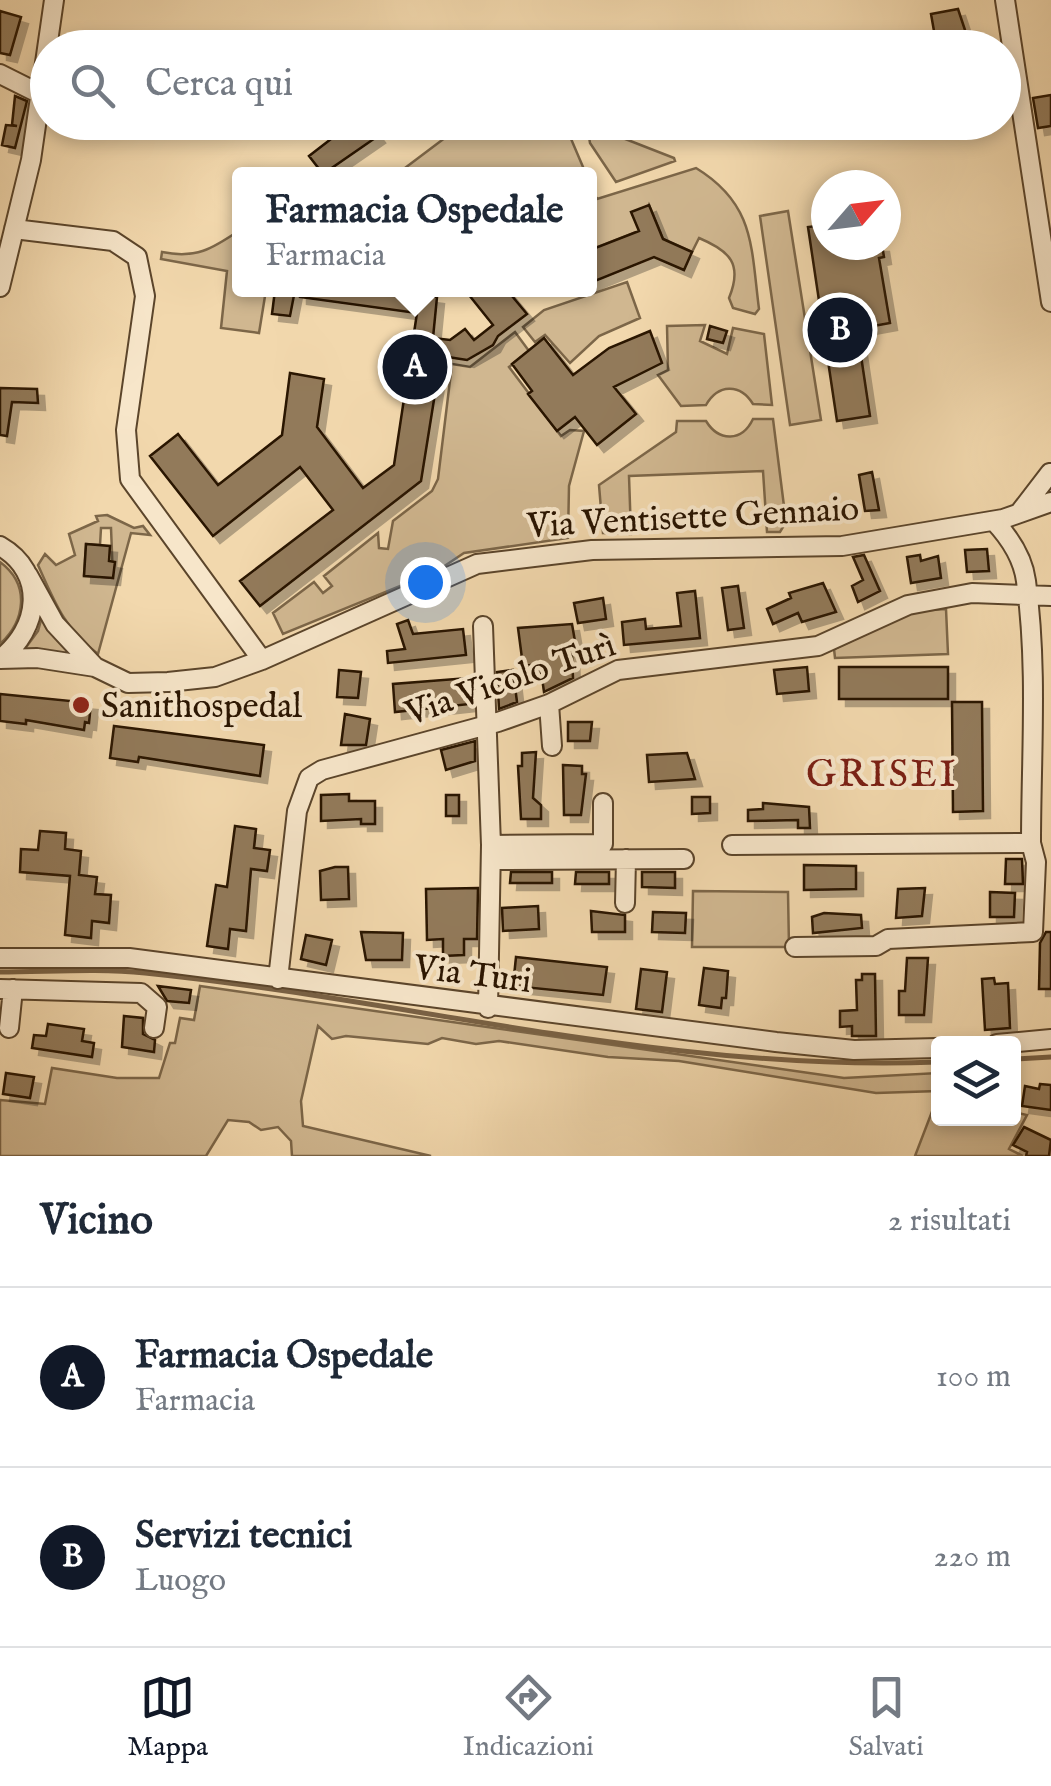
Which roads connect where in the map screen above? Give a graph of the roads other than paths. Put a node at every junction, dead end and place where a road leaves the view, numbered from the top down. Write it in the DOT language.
graph roads {
  1 [pos="54,0"];
  2 [pos="1005,0"];
  3 [pos="50,30"];
  4 [pos="1010,30"];
  5 [pos="0,74"];
  6 [pos="30,89"];
  7 [pos="1021,105"];
  8 [pos="31,140"];
  9 [pos="14,229"];
  10 [pos="0,288"];
  11 [pos="1051,302"];
  12 [pos="1051,452"];
  13 [pos="1051,473"];
  14 [pos="1051,502"];
  15 [pos="1025,511"];
  16 [pos="994,521"];
  17 [pos="0,546"];
  18 [pos="1018,552"];
  19 [pos="28,575"];
  20 [pos="1026,594"];
  21 [pos="1051,596"];
  22 [pos="484,626"];
  23 [pos="0,659"];
  24 [pos="262,660"];
  25 [pos="95,668"];
  26 [pos="549,704"];
  27 [pos="489,724"];
  28 [pos="552,746"];
  29 [pos="603,803"];
  30 [pos="732,844"];
  31 [pos="491,852"];
  32 [pos="1040,856"];
  33 [pos="626,858"];
  34 [pos="684,858"];
  35 [pos="625,903"];
  36 [pos="795,946"];
  37 [pos="0,958"];
  38 [pos="278,979"];
  39 [pos="7,989"];
  40 [pos="488,1008"];
  41 [pos="9,1028"];
  42 [pos="154,1028"];
  43 [pos="1051,1039"];
  44 [pos="1021,1042"];
  45 [pos="931,1048"];
  1 -- 3 [label="street"];
  2 -- 4 [label="street"];
  5 -- 6 [label="street"];
  7 -- 11 [label="street"];
  8 -- 9 [label="street"];
  9 -- 10 [label="street"];
  9 -- 24 [label="street"];
  12 -- 13 [label="street"];
  13 -- 15 [label="street"];
  14 -- 15 [label="street, Via Ventisette Gennaio"];
  15 -- 16 [label="street, Via Ventisette Gennaio"];
  15 -- 18 [label="street"];
  16 -- 18 [label="street"];
  16 -- 24 [label="street, Via Ventisette Gennaio"];
  17 -- 19 [label="street"];
  18 -- 20 [label="street"];
  19 -- 23 [label="street"];
  19 -- 25 [label="street"];
  20 -- 21 [label="street, Via Vicolo Turì"];
  20 -- 26 [label="street, Via Vicolo Turì"];
  20 -- 32 [label="street"];
  22 -- 27 [label="street, Via Vicolo Turì"];
  23 -- 25 [label="street, Via Ventisette Gennaio"];
  24 -- 25 [label="street, Via Ventisette Gennaio"];
  26 -- 27 [label="street, Via Vicolo Turì"];
  26 -- 28 [label="street"];
  27 -- 31 [label="street, Via Vicolo Turì"];
  27 -- 38 [label="street, Via Vicolo Turì"];
  29 -- 31 [label="street"];
  30 -- 32 [label="street"];
  31 -- 33 [label="street"];
  31 -- 40 [label="street, Via Vicolo Turì"];
  32 -- 36 [label="street"];
  33 -- 34 [label="street"];
  33 -- 35 [label="street"];
  37 -- 38 [label="street, Via Turi"];
  38 -- 40 [label="street, Via Turi"];
  39 -- 41 [label="street"];
  39 -- 42 [label="street"];
  40 -- 45 [label="street, Via Turi"];
  43 -- 44 [label="street"];
}
